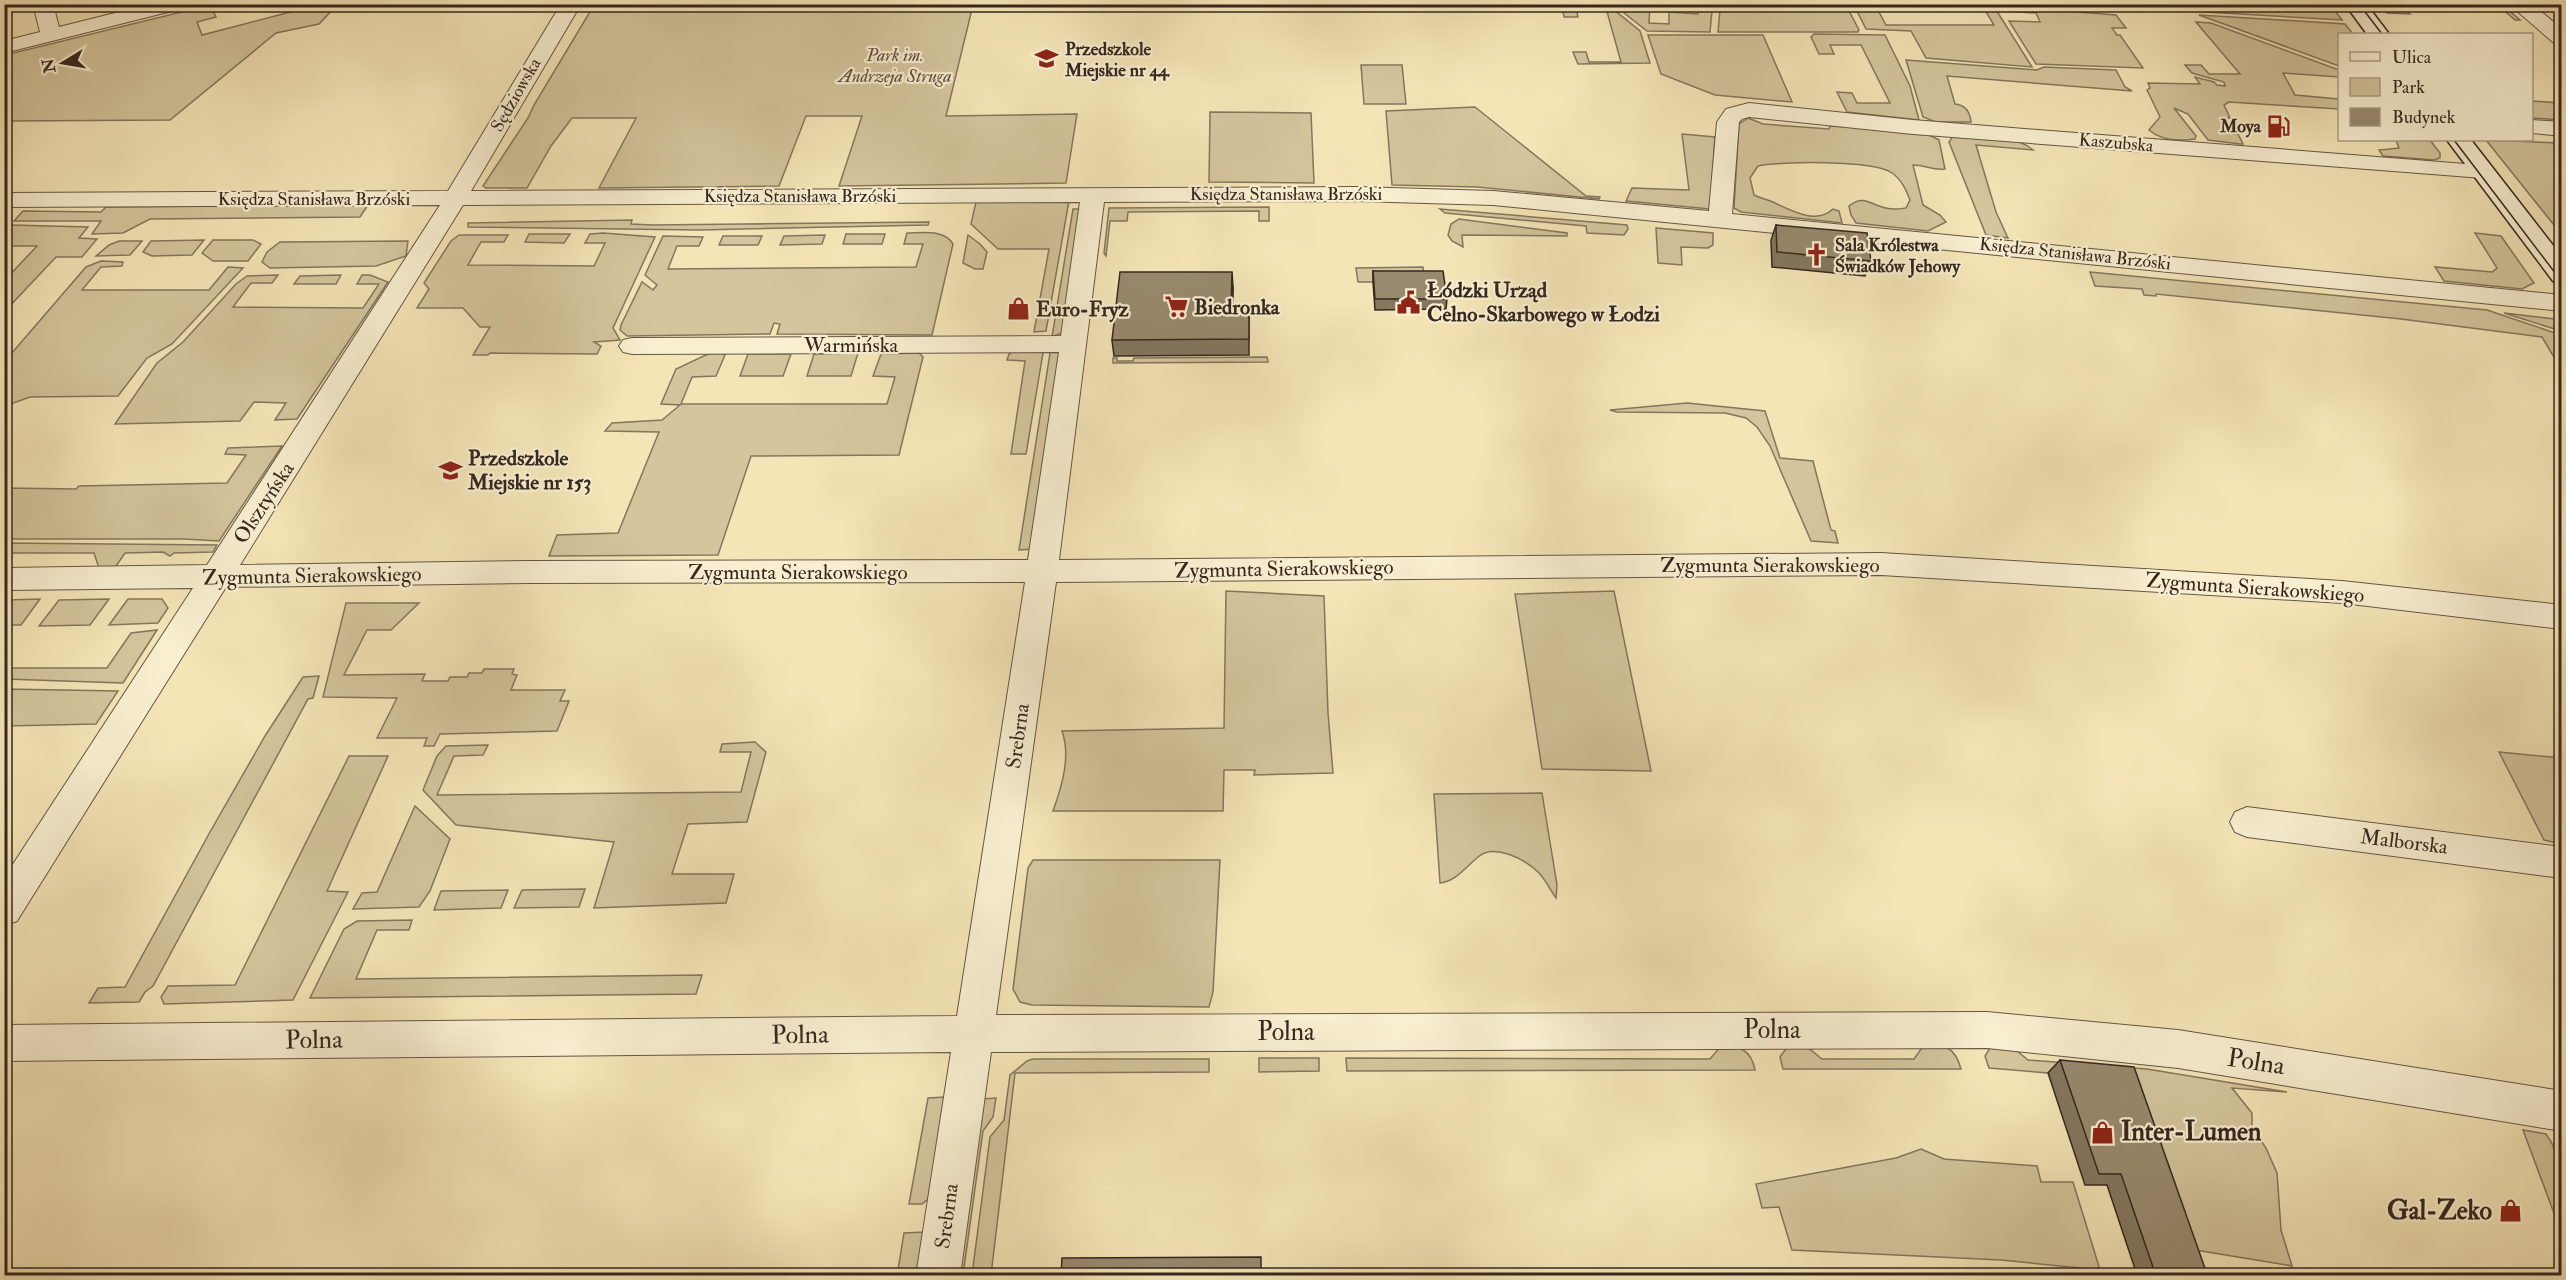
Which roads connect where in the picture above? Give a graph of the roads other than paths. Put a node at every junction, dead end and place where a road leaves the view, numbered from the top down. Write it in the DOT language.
graph roads {
  1 [pos="43,4"];
  2 [pos="177,4"];
  3 [pos="571,4"];
  4 [pos="2112,4"];
  5 [pos="2121,4"];
  6 [pos="2355,4"];
  7 [pos="2519,4"];
  8 [pos="2377,33"];
  9 [pos="51,35"];
  10 [pos="2562,40"];
  11 [pos="4,47"];
  12 [pos="2533,127"];
  13 [pos="2562,129"];
  14 [pos="2460,141"];
  15 [pos="2483,171"];
  16 [pos="459,192"];
  17 [pos="1093,195"];
  18 [pos="4,200"];
  19 [pos="1720,219"];
  20 [pos="2562,275"];
  21 [pos="2562,303"];
  22 [pos="1071,344"];
  23 [pos="632,346"];
  24 [pos="1042,571"];
  25 [pos="216,577"];
  26 [pos="4,579"];
  27 [pos="2562,617"];
  28 [pos="2247,822"];
  29 [pos="2562,863"];
  30 [pos="4,910"];
  31 [pos="974,1034"];
  32 [pos="4,1043"];
  33 [pos="2562,1111"];
  34 [pos="938,1275"];
  1 -- 9 [label="street"];
  2 -- 9 [label="street"];
  3 -- 16 [label="street, Sędziowska"];
  4 -- 5 [label="street"];
  6 -- 8 [label="street"];
  7 -- 10 [label="street"];
  9 -- 11 [label="street"];
  12 -- 13 [label="street"];
  14 -- 15 [label="street"];
  15 -- 19 [label="street, Kaszubska"];
  15 -- 20 [label="street"];
  16 -- 17 [label="street, Księdza Stanisława Brzóski"];
  16 -- 18 [label="street, Księdza Stanisława Brzóski"];
  16 -- 25 [label="street, Olsztyńska"];
  17 -- 19 [label="street, Księdza Stanisława Brzóski"];
  17 -- 22 [label="street, Srebrna"];
  19 -- 21 [label="street, Księdza Stanisława Brzóski"];
  22 -- 23 [label="street, Warmińska"];
  22 -- 24 [label="street, Srebrna"];
  24 -- 25 [label="street, Zygmunta Sierakowskiego"];
  24 -- 27 [label="street, Zygmunta Sierakowskiego"];
  24 -- 31 [label="street, Srebrna"];
  25 -- 26 [label="street, Zygmunta Sierakowskiego"];
  25 -- 30 [label="street, Olsztyńska"];
  28 -- 29 [label="street, Malborska"];
  31 -- 32 [label="street, Polna"];
  31 -- 33 [label="street, Polna"];
  31 -- 34 [label="street, Srebrna"];
}
